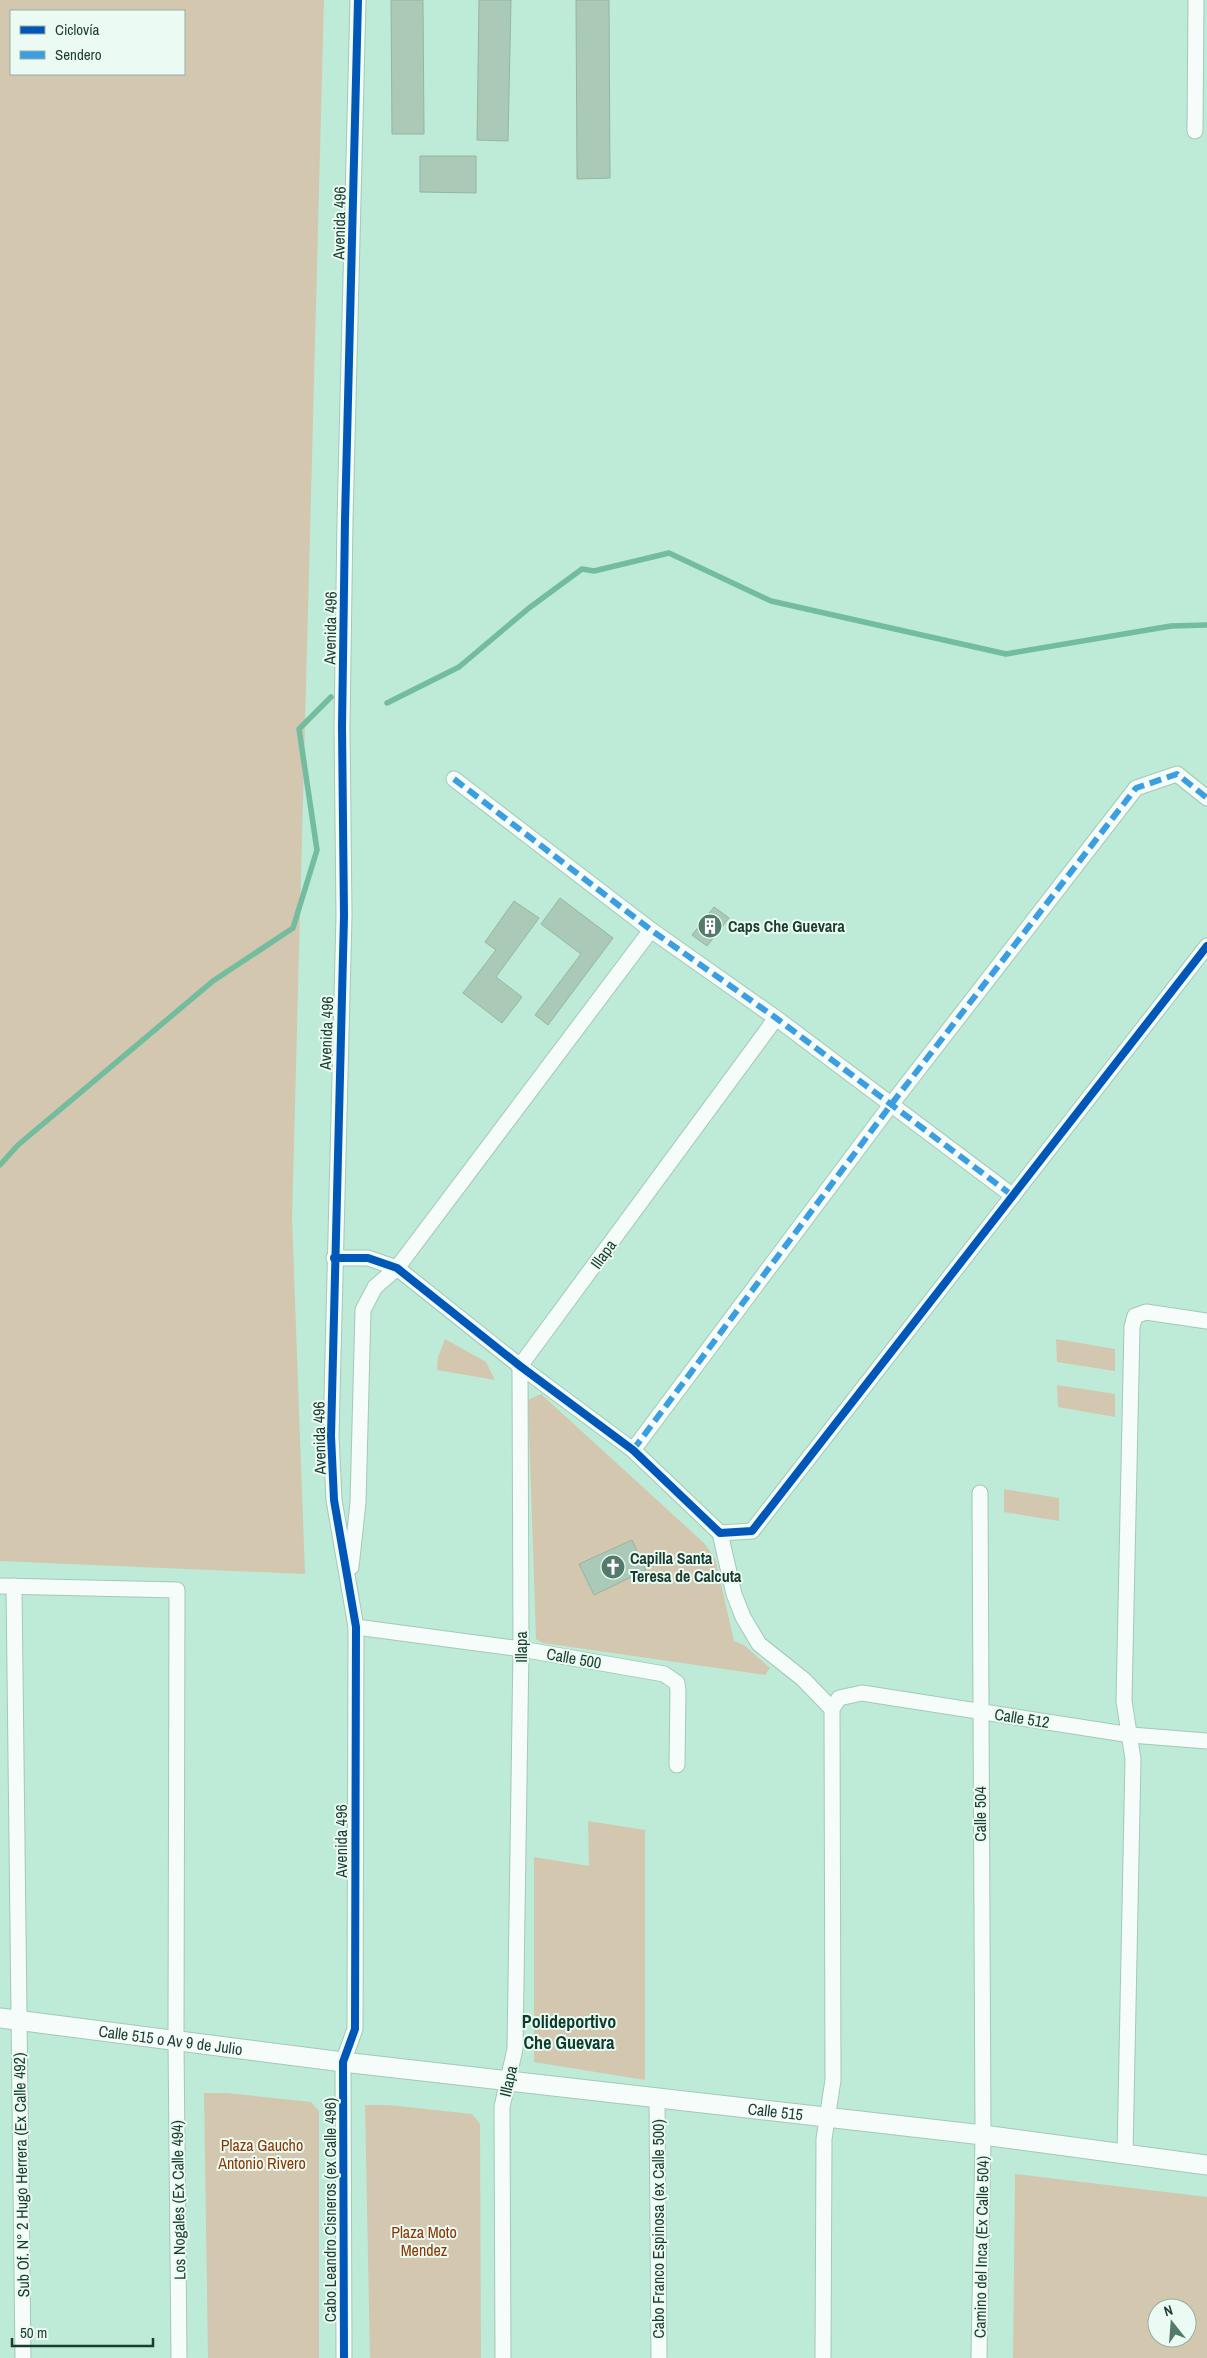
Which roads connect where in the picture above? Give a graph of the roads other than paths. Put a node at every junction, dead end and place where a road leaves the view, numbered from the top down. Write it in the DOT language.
graph roads {
  1 [pos="358,0"];
  2 [pos="1196,0"];
  3 [pos="1195,130"];
  4 [pos="454,779"];
  5 [pos="1207,798"];
  6 [pos="651,930"];
  7 [pos="1207,946"];
  8 [pos="776,1018"];
  9 [pos="890,1106"];
  10 [pos="1013,1196"];
  11 [pos="334,1258"];
  12 [pos="397,1268"];
  13 [pos="1207,1320"];
  14 [pos="520,1366"];
  15 [pos="633,1450"];
  16 [pos="980,1493"];
  17 [pos="720,1533"];
  18 [pos="349,1585"];
  19 [pos="7,1586"];
  20 [pos="356,1628"];
  21 [pos="521,1649"];
  22 [pos="835,1704"];
  23 [pos="980,1711"];
  24 [pos="1131,1735"];
  25 [pos="1207,1741"];
  26 [pos="677,1765"];
  27 [pos="0,2018"];
  28 [pos="19,2021"];
  29 [pos="176,2042"];
  30 [pos="343,2062"];
  31 [pos="507,2080"];
  32 [pos="657,2099"];
  33 [pos="828,2117"];
  34 [pos="983,2136"];
  35 [pos="1125,2154"];
  36 [pos="1207,2165"];
  37 [pos="23,2358"];
  38 [pos="180,2358"];
  39 [pos="344,2358"];
  40 [pos="504,2358"];
  41 [pos="659,2358"];
  42 [pos="823,2358"];
  43 [pos="979,2358"];
  1 -- 11 [label="street, Avenida 496"];
  2 -- 3 [label="street"];
  4 -- 6 [label="street"];
  5 -- 9 [label="street"];
  6 -- 8 [label="street"];
  6 -- 12 [label="street"];
  7 -- 10 [label="street"];
  8 -- 9 [label="street"];
  8 -- 14 [label="street, Illapa"];
  9 -- 10 [label="street"];
  9 -- 15 [label="street"];
  10 -- 17 [label="street"];
  11 -- 12 [label="street"];
  11 -- 18 [label="street, Avenida 496"];
  12 -- 14 [label="street"];
  12 -- 18 [label="street"];
  13 -- 24 [label="street"];
  14 -- 15 [label="street"];
  14 -- 21 [label="street, Illapa"];
  15 -- 17 [label="street"];
  16 -- 23 [label="street, Calle 504"];
  17 -- 22 [label="street"];
  18 -- 20 [label="street, Avenida 496"];
  19 -- 28 [label="street, Sub Of. N° 2 Hugo Herrera (Ex Calle 492)"];
  19 -- 29 [label="street, Los Nogales (Ex Calle 494)"];
  20 -- 21 [label="street, Calle 500"];
  20 -- 30 [label="street, Avenida 496"];
  21 -- 26 [label="street, Calle 500"];
  21 -- 31 [label="street, Illapa"];
  22 -- 23 [label="street, Calle 512"];
  22 -- 33 [label="street"];
  23 -- 24 [label="street, Calle 512"];
  23 -- 34 [label="street, Calle 504"];
  24 -- 25 [label="street, Calle 512"];
  24 -- 35 [label="street"];
  27 -- 28 [label="street, Calle 515 o Av 9 de Julio"];
  28 -- 29 [label="street, Calle 515 o Av 9 de Julio"];
  28 -- 37 [label="street, Sub Of. N° 2 Hugo Herrera (Ex Calle 492)"];
  29 -- 30 [label="street, Calle 515 o Av 9 de Julio"];
  29 -- 38 [label="street, Los Nogales (Ex Calle 494)"];
  30 -- 31 [label="street, Calle 515"];
  30 -- 39 [label="street, Cabo Leandro Cisneros (ex Calle 496)"];
  31 -- 32 [label="street, Calle 515"];
  31 -- 40 [label="street, Illapa"];
  32 -- 33 [label="street, Calle 515"];
  32 -- 41 [label="street, Cabo Franco Espinosa (ex Calle 500)"];
  33 -- 34 [label="street, Calle 515"];
  33 -- 42 [label="street"];
  34 -- 35 [label="street, Calle 515"];
  34 -- 43 [label="street, Camino del Inca (Ex Calle 504)"];
  35 -- 36 [label="street, Calle 515"];
}
